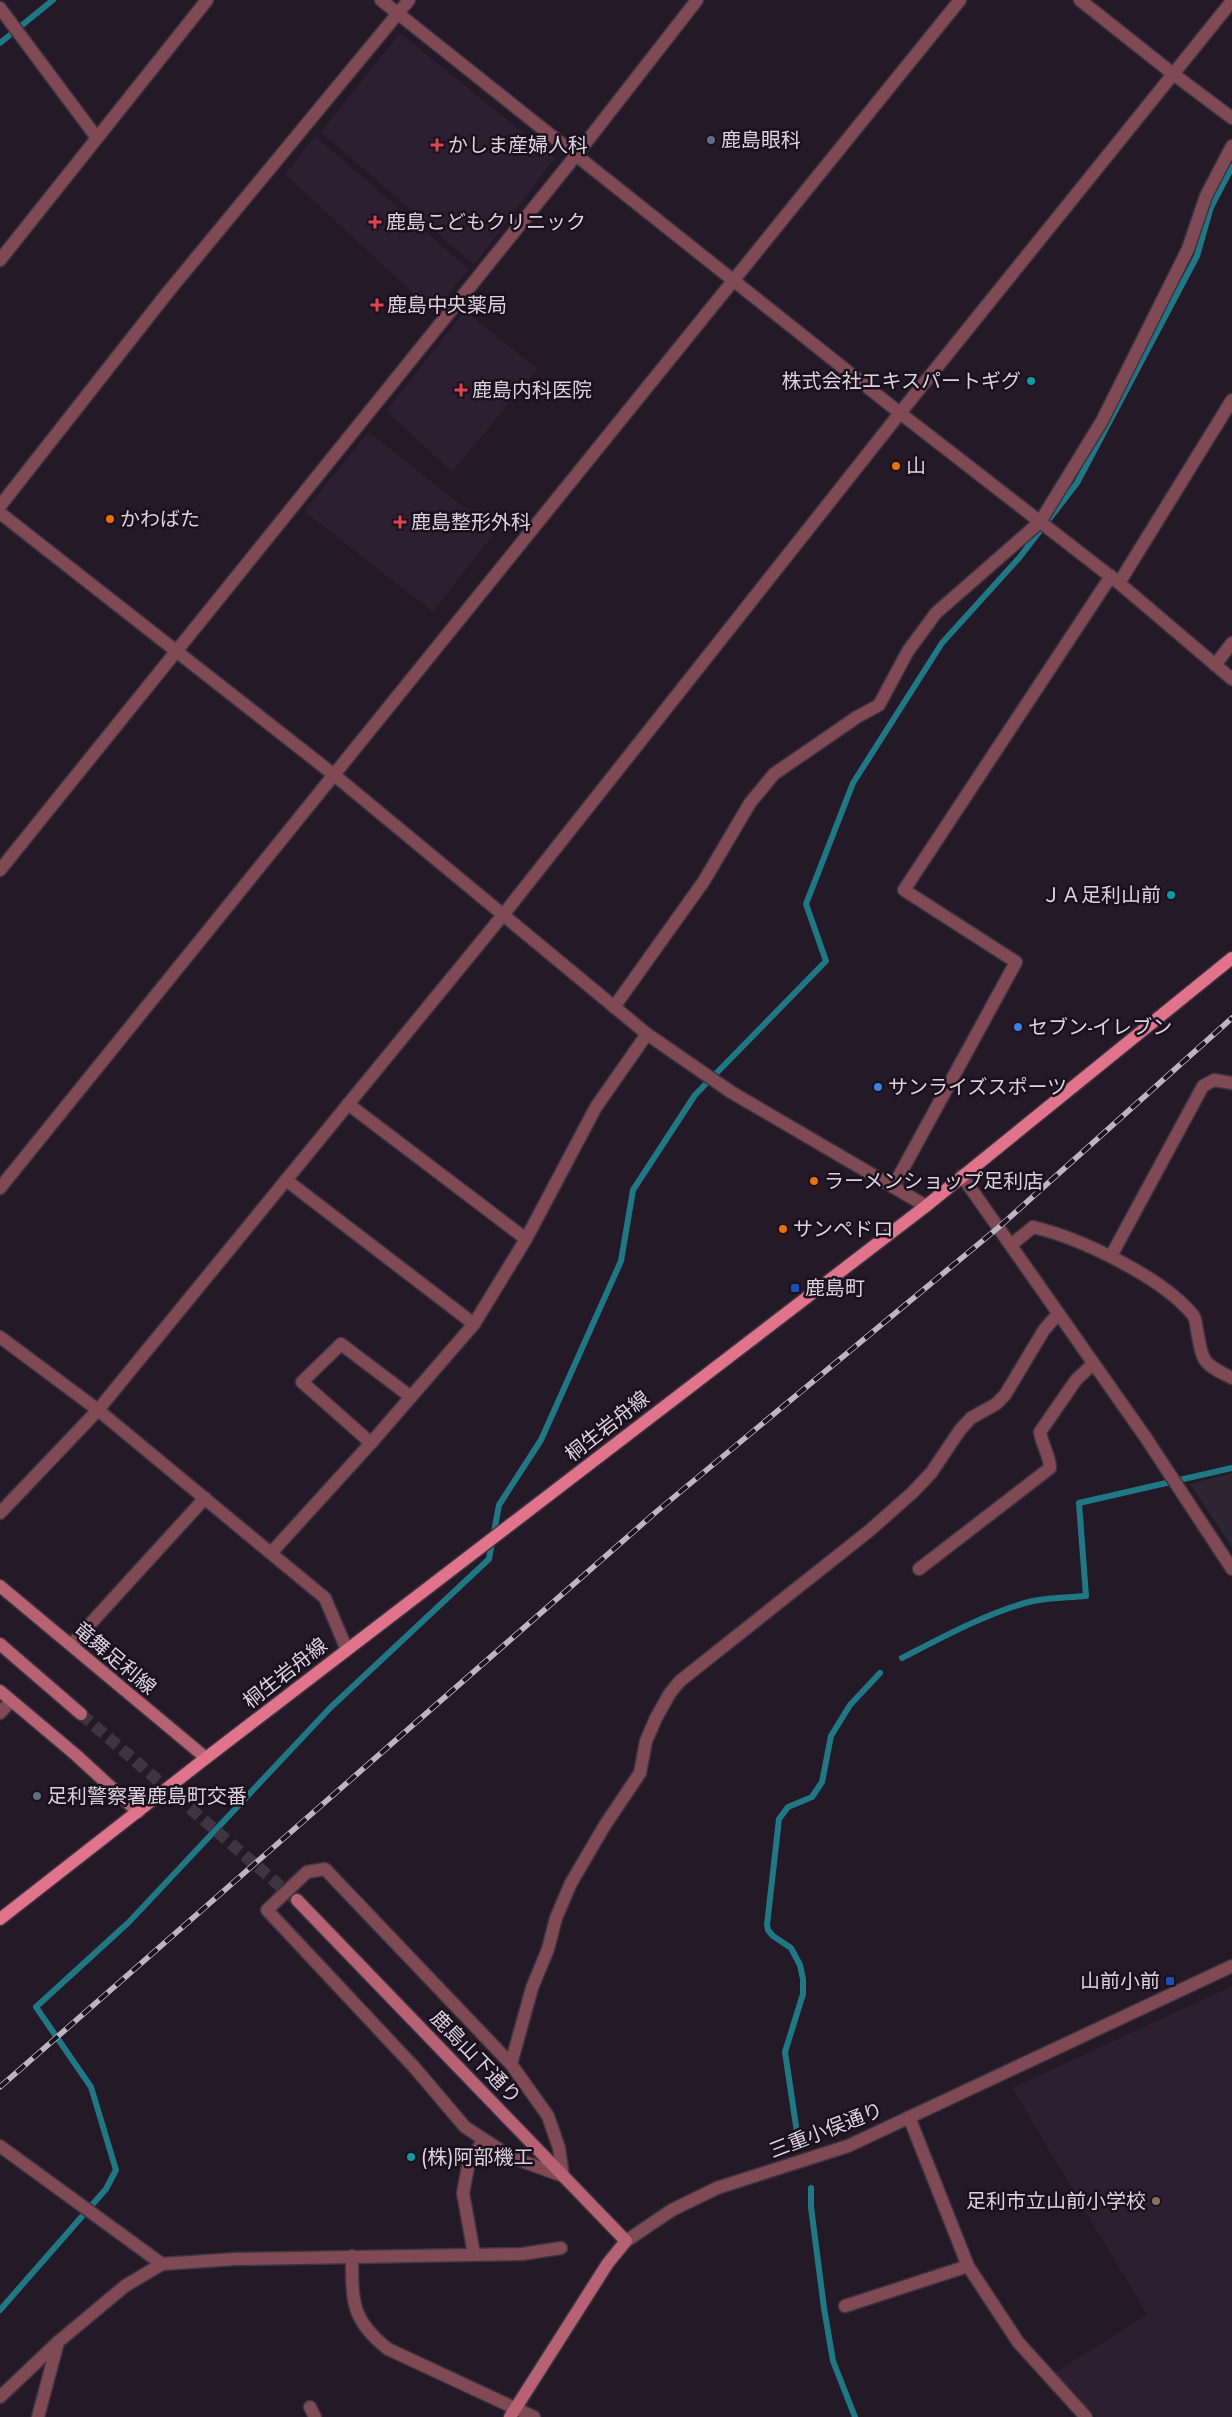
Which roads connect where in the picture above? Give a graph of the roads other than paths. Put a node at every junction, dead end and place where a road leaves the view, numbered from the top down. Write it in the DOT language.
graph roads {
  1 [pos="207,0"];
  2 [pos="381,0"];
  3 [pos="409,0"];
  4 [pos="697,0"];
  5 [pos="960,0"];
  6 [pos="1080,0"];
  7 [pos="1232,1"];
  8 [pos="0,8"];
  9 [pos="398,14"];
  10 [pos="1172,73"];
  11 [pos="1232,118"];
  12 [pos="97,138"];
  13 [pos="1232,146"];
  14 [pos="577,154"];
  15 [pos="0,260"];
  16 [pos="733,280"];
  17 [pos="1232,400"];
  18 [pos="900,412"];
  19 [pos="0,506"];
  20 [pos="0,513"];
  21 [pos="1040,522"];
  22 [pos="1115,580"];
  23 [pos="1232,642"];
  24 [pos="175,650"];
  25 [pos="1215,665"];
  26 [pos="1232,679"];
  27 [pos="333,774"];
  28 [pos="0,870"];
  29 [pos="503,915"];
  30 [pos="1232,958"];
  31 [pos="614,1007"];
  32 [pos="647,1034"];
  33 [pos="1232,1083"];
  34 [pos="348,1104"];
  35 [pos="962,1176"];
  36 [pos="286,1180"];
  37 [pos="893,1186"];
  38 [pos="0,1188"];
  39 [pos="926,1206"];
  40 [pos="526,1239"];
  41 [pos="1012,1245"];
  42 [pos="1111,1256"];
  43 [pos="1058,1314"];
  44 [pos="474,1324"];
  45 [pos="0,1337"];
  46 [pos="1093,1364"];
  47 [pos="1232,1378"];
  48 [pos="411,1397"];
  49 [pos="98,1410"];
  50 [pos="371,1443"];
  51 [pos="205,1498"];
  52 [pos="0,1513"];
  53 [pos="271,1552"];
  54 [pos="919,1569"];
  55 [pos="1232,1569"];
  56 [pos="0,1586"];
  57 [pos="0,1644"];
  58 [pos="70,1645"];
  59 [pos="346,1650"];
  60 [pos="0,1691"];
  61 [pos="11,1700"];
  62 [pos="0,1713"];
  63 [pos="81,1714"];
  64 [pos="206,1758"];
  65 [pos="138,1812"];
  66 [pos="297,1900"];
  67 [pos="0,1919"];
  68 [pos="1232,1966"];
  69 [pos="511,2064"];
  70 [pos="909,2117"];
  71 [pos="483,2140"];
  72 [pos="0,2146"];
  73 [pos="563,2176"];
  74 [pos="626,2241"];
  75 [pos="562,2248"];
  76 [pos="474,2254"];
  77 [pos="352,2256"];
  78 [pos="162,2264"];
  79 [pos="968,2266"];
  80 [pos="845,2306"];
  81 [pos="58,2342"];
  82 [pos="0,2397"];
  83 [pos="513,2412"];
  84 [pos="38,2417"];
  85 [pos="534,2417"];
  86 [pos="1086,2417"];
  1 -- 12 [label="street"];
  2 -- 9 [label="street"];
  3 -- 9 [label="street"];
  4 -- 14 [label="street"];
  5 -- 16 [label="street"];
  6 -- 10 [label="street"];
  7 -- 10 [label="street"];
  8 -- 12 [label="street"];
  9 -- 14 [label="street"];
  9 -- 19 [label="street"];
  10 -- 11 [label="street"];
  10 -- 18 [label="street"];
  12 -- 15 [label="street"];
  13 -- 21 [label="street"];
  14 -- 16 [label="street"];
  14 -- 24 [label="street"];
  16 -- 18 [label="street"];
  16 -- 27 [label="street"];
  17 -- 22 [label="street"];
  18 -- 21 [label="street"];
  18 -- 29 [label="street"];
  20 -- 24 [label="street"];
  21 -- 22 [label="street"];
  21 -- 31 [label="street"];
  22 -- 25 [label="street"];
  22 -- 37 [label="street"];
  23 -- 25 [label="street"];
  24 -- 27 [label="street"];
  24 -- 28 [label="street"];
  25 -- 26 [label="street"];
  27 -- 29 [label="street"];
  27 -- 38 [label="street"];
  29 -- 31 [label="street"];
  29 -- 34 [label="street"];
  30 -- 35 [label="main road, 桐生岩舟線"];
  31 -- 32 [label="street"];
  32 -- 37 [label="street"];
  32 -- 40 [label="street"];
  33 -- 42 [label="street"];
  34 -- 36 [label="street"];
  34 -- 40 [label="street"];
  35 -- 39 [label="main road, 桐生岩舟線"];
  35 -- 41 [label="street"];
  36 -- 44 [label="street"];
  36 -- 49 [label="street"];
  37 -- 39 [label="street"];
  39 -- 59 [label="main road, 桐生岩舟線"];
  40 -- 44 [label="street"];
  41 -- 42 [label="street"];
  41 -- 43 [label="street"];
  42 -- 47 [label="street"];
  43 -- 46 [label="street"];
  43 -- 69 [label="street"];
  44 -- 48 [label="street"];
  45 -- 49 [label="street"];
  46 -- 54 [label="street"];
  46 -- 55 [label="street"];
  48 -- 50 [label="street"];
  48 -- 50 [label="street"];
  49 -- 51 [label="street"];
  49 -- 52 [label="street"];
  50 -- 53 [label="street"];
  51 -- 53 [label="street"];
  51 -- 58 [label="street"];
  53 -- 59 [label="street"];
  56 -- 58 [label="main road, 竜舞足利線"];
  57 -- 63 [label="main road"];
  58 -- 64 [label="main road, 竜舞足利線"];
  59 -- 64 [label="main road, 桐生岩舟線"];
  60 -- 61 [label="main road"];
  61 -- 62 [label="street"];
  61 -- 65 [label="main road"];
  64 -- 65 [label="main road, 桐生岩舟線"];
  65 -- 67 [label="main road, 桐生岩舟線"];
  66 -- 73 [label="main road, 鹿島山下通り"];
  68 -- 70 [label="street, 三重小俣通り"];
  69 -- 71 [label="street"];
  69 -- 73 [label="street"];
  70 -- 74 [label="street, 三重小俣通り"];
  70 -- 79 [label="street"];
  71 -- 73 [label="street"];
  71 -- 76 [label="street"];
  72 -- 78 [label="street"];
  73 -- 74 [label="main road, 鹿島山下通り"];
  74 -- 83 [label="main road, 三重小俣通り"];
  75 -- 76 [label="street"];
  76 -- 77 [label="street"];
  77 -- 78 [label="street"];
  77 -- 83 [label="street"];
  78 -- 81 [label="street"];
  79 -- 80 [label="street"];
  79 -- 86 [label="street"];
  81 -- 82 [label="street"];
  81 -- 84 [label="street"];
  83 -- 85 [label="street"];
}
